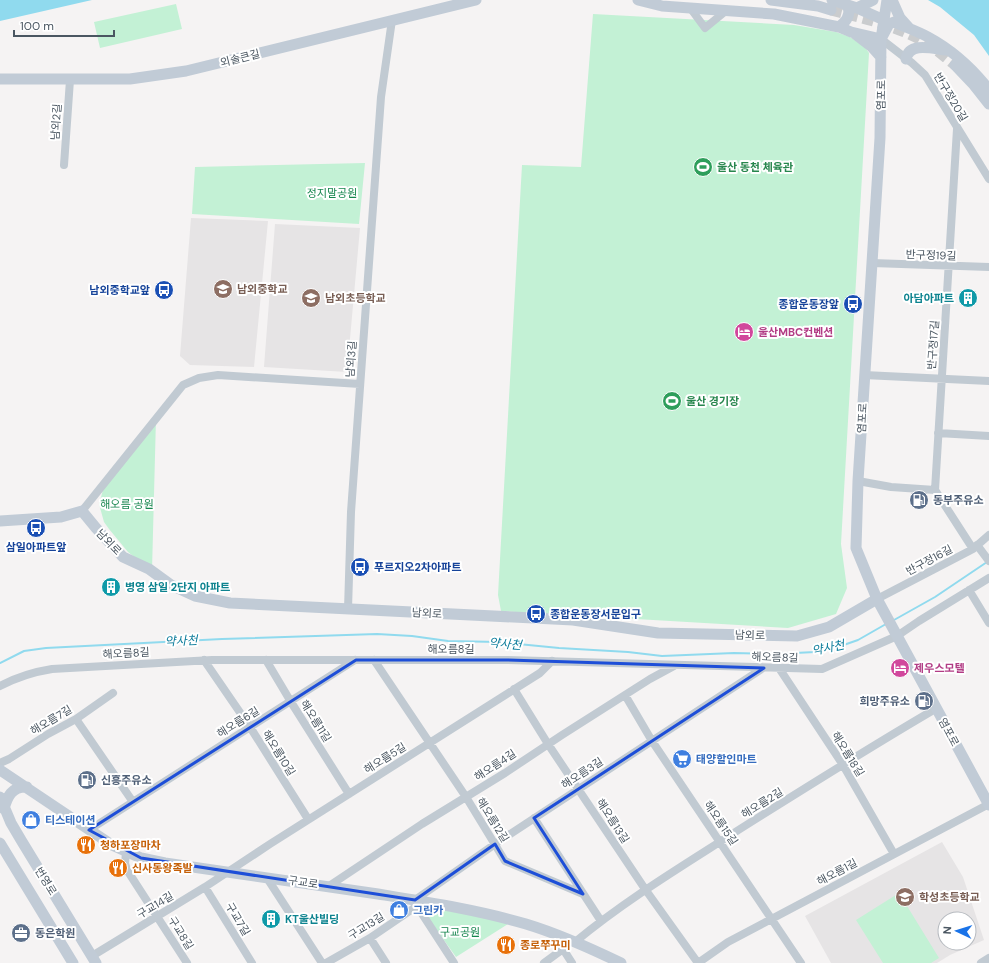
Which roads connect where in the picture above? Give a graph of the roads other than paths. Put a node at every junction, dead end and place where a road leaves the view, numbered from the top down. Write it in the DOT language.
graph roads {
  1 [pos="476,0"];
  2 [pos="638,0"];
  3 [pos="771,0"];
  4 [pos="874,0"];
  5 [pos="888,0"];
  6 [pos="892,0"];
  7 [pos="845,4"];
  8 [pos="831,5"];
  9 [pos="857,8"];
  10 [pos="691,9"];
  11 [pos="727,10"];
  12 [pos="392,20"];
  13 [pos="884,20"];
  14 [pos="839,27"];
  15 [pos="910,30"];
  16 [pos="851,32"];
  17 [pos="881,39"];
  18 [pos="949,51"];
  19 [pos="881,57"];
  20 [pos="906,59"];
  21 [pos="955,65"];
  22 [pos="0,79"];
  23 [pos="70,80"];
  24 [pos="989,90"];
  25 [pos="989,104"];
  26 [pos="958,130"];
  27 [pos="64,165"];
  28 [pos="989,179"];
  29 [pos="872,263"];
  30 [pos="949,266"];
  31 [pos="989,267"];
  32 [pos="864,375"];
  33 [pos="942,378"];
  34 [pos="989,381"];
  35 [pos="360,384"];
  36 [pos="938,433"];
  37 [pos="989,436"];
  38 [pos="858,481"];
  39 [pos="935,490"];
  40 [pos="82,511"];
  41 [pos="0,521"];
  42 [pos="989,536"];
  43 [pos="975,547"];
  44 [pos="989,561"];
  45 [pos="989,578"];
  46 [pos="970,590"];
  47 [pos="877,599"];
  48 [pos="348,609"];
  49 [pos="989,623"];
  50 [pos="898,636"];
  51 [pos="204,660"];
  52 [pos="266,660"];
  53 [pos="356,660"];
  54 [pos="374,660"];
  55 [pos="552,662"];
  56 [pos="675,665"];
  57 [pos="764,668"];
  58 [pos="779,668"];
  59 [pos="0,686"];
  60 [pos="514,689"];
  61 [pos="113,693"];
  62 [pos="625,695"];
  63 [pos="290,702"];
  64 [pos="936,708"];
  65 [pos="76,719"];
  66 [pos="250,727"];
  67 [pos="652,741"];
  68 [pos="429,743"];
  69 [pos="548,744"];
  70 [pos="0,763"];
  71 [pos="843,764"];
  72 [pos="0,770"];
  73 [pos="27,787"];
  74 [pos="579,789"];
  75 [pos="349,794"];
  76 [pos="0,797"];
  77 [pos="466,797"];
  78 [pos="132,802"];
  79 [pos="989,805"];
  80 [pos="4,809"];
  81 [pos="534,818"];
  82 [pos="308,819"];
  83 [pos="89,830"];
  84 [pos="721,842"];
  85 [pos="0,843"];
  86 [pos="495,844"];
  87 [pos="126,853"];
  88 [pos="894,854"];
  89 [pos="228,872"];
  90 [pos="267,878"];
  91 [pos="329,886"];
  92 [pos="205,887"];
  93 [pos="645,890"];
  94 [pos="583,894"];
  95 [pos="416,903"];
  96 [pos="157,916"];
  97 [pos="772,918"];
  98 [pos="601,920"];
  99 [pos="370,938"];
  100 [pos="572,940"];
  101 [pos="563,949"];
  102 [pos="989,958"];
  103 [pos="94,959"];
  104 [pos="73,963"];
  105 [pos="186,963"];
  106 [pos="252,963"];
  107 [pos="322,963"];
  108 [pos="326,963"];
  109 [pos="386,963"];
  110 [pos="454,963"];
  111 [pos="544,963"];
  112 [pos="572,963"];
  113 [pos="621,963"];
  114 [pos="698,963"];
  115 [pos="801,963"];
  116 [pos="981,963"];
  117 [pos="988,963"];
  1 -- 12 [label="main road, 외솔큰길"];
  2 -- 10 [label="main road"];
  3 -- 8 [label="main road"];
  4 -- 9 [label="main road"];
  5 -- 13 [label="main road, 염포로"];
  6 -- 15 [label="main road"];
  7 -- 8 [label="main road"];
  7 -- 9 [label="main road"];
  7 -- 14 [label="main road"];
  9 -- 13 [label="main road"];
  10 -- 11 [label="main road"];
  10 -- 11 [label="street"];
  11 -- 14 [label="main road"];
  12 -- 23 [label="main road, 외솔큰길"];
  12 -- 35 [label="street, 남외3길"];
  13 -- 17 [label="main road, 염포로"];
  14 -- 16 [label="main road"];
  15 -- 17 [label="main road"];
  15 -- 18 [label="main road"];
  16 -- 17 [label="main road"];
  16 -- 19 [label="main road"];
  17 -- 19 [label="main road, 염포로"];
  17 -- 20 [label="street, 반구정20길"];
  18 -- 20 [label="main road"];
  18 -- 24 [label="main road"];
  19 -- 29 [label="main road, 염포로"];
  20 -- 26 [label="street, 반구정20길"];
  21 -- 25 [label="main road"];
  22 -- 23 [label="main road, 외솔큰길"];
  23 -- 27 [label="street, 남외2길"];
  26 -- 28 [label="street, 반구정20길"];
  26 -- 30 [label="street, 반구정17길"];
  29 -- 30 [label="street, 반구정19길"];
  29 -- 32 [label="main road, 염포로"];
  30 -- 31 [label="street, 반구정19길"];
  30 -- 33 [label="street, 반구정17길"];
  32 -- 33 [label="street"];
  32 -- 38 [label="main road, 염포로"];
  33 -- 34 [label="street"];
  33 -- 36 [label="street, 반구정17길"];
  35 -- 40 [label="street, 남외3길"];
  35 -- 48 [label="street"];
  36 -- 37 [label="street"];
  36 -- 39 [label="street, 반구정17길"];
  38 -- 39 [label="street"];
  38 -- 47 [label="main road, 염포로"];
  39 -- 43 [label="street"];
  40 -- 41 [label="main road"];
  40 -- 48 [label="main road, 남외로"];
  42 -- 43 [label="street, 반구정16길"];
  43 -- 44 [label="street"];
  43 -- 47 [label="street, 반구정16길"];
  45 -- 46 [label="street"];
  46 -- 49 [label="street"];
  46 -- 50 [label="street"];
  47 -- 48 [label="main road, 남외로"];
  47 -- 50 [label="main road, 염포로"];
  50 -- 58 [label="street, 해오름8길"];
  50 -- 64 [label="main road, 염포로"];
  51 -- 52 [label="street, 해오름8길"];
  51 -- 59 [label="street, 해오름8길"];
  51 -- 66 [label="street, 해오름10길"];
  52 -- 53 [label="street, 해오름8길"];
  52 -- 63 [label="street, 해오름11길"];
  53 -- 54 [label="street, 해오름8길"];
  53 -- 63 [label="street, 해오름6길"];
  54 -- 55 [label="street, 해오름8길"];
  54 -- 68 [label="street, 해오름12길"];
  55 -- 56 [label="street, 해오름8길"];
  55 -- 60 [label="street, 해오름5길"];
  56 -- 57 [label="street, 해오름8길"];
  56 -- 62 [label="street, 해오름4길"];
  57 -- 58 [label="street, 해오름8길"];
  57 -- 67 [label="street, 해오름3길"];
  58 -- 71 [label="street, 해오름18길"];
  60 -- 68 [label="street, 해오름5길"];
  60 -- 69 [label="street, 해오름13길"];
  61 -- 65 [label="street, 해오름7길"];
  62 -- 67 [label="street, 해오름15길"];
  62 -- 69 [label="street, 해오름4길"];
  63 -- 66 [label="street, 해오름6길"];
  63 -- 75 [label="street, 해오름11길"];
  64 -- 71 [label="street, 해오름2길"];
  64 -- 79 [label="main road, 염포로"];
  65 -- 70 [label="street, 해오름7길"];
  65 -- 78 [label="street"];
  66 -- 78 [label="street, 해오름6길"];
  66 -- 82 [label="street, 해오름10길"];
  67 -- 74 [label="street, 해오름3길"];
  67 -- 84 [label="street, 해오름15길"];
  68 -- 75 [label="street, 해오름5길"];
  68 -- 77 [label="street, 해오름12길"];
  69 -- 74 [label="street, 해오름13길"];
  69 -- 77 [label="street, 해오름4길"];
  71 -- 84 [label="street, 해오름2길"];
  71 -- 88 [label="street, 해오름18길"];
  72 -- 73 [label="main road, 구교로"];
  73 -- 80 [label="main road"];
  73 -- 83 [label="main road, 구교로"];
  74 -- 81 [label="street, 해오름3길"];
  74 -- 93 [label="street, 해오름13길"];
  75 -- 82 [label="street, 해오름5길"];
  76 -- 80 [label="main road, 번영로"];
  77 -- 86 [label="street, 해오름12길"];
  77 -- 91 [label="street, 해오름4길"];
  78 -- 83 [label="street, 해오름6길"];
  79 -- 88 [label="street, 해오름1길"];
  80 -- 103 [label="main road, 번영로"];
  81 -- 86 [label="street, 해오름3길"];
  81 -- 94 [label="street"];
  82 -- 89 [label="street, 해오름5길"];
  83 -- 87 [label="main road, 구교로"];
  84 -- 93 [label="street, 해오름2길"];
  84 -- 97 [label="street, 해오름15길"];
  85 -- 104 [label="main road, 번영로"];
  86 -- 94 [label="street, 해오름12길"];
  86 -- 95 [label="street, 해오름3길"];
  87 -- 89 [label="main road, 구교로"];
  87 -- 96 [label="street, 구교8길"];
  88 -- 97 [label="street, 해오름1길"];
  89 -- 90 [label="main road, 구교로"];
  89 -- 92 [label="street, 구교14길"];
  90 -- 91 [label="main road, 구교로"];
  90 -- 107 [label="street"];
  91 -- 95 [label="main road, 구교로"];
  92 -- 96 [label="street, 구교14길"];
  92 -- 106 [label="street, 구교7길"];
  93 -- 98 [label="street, 해오름2길"];
  93 -- 114 [label="street, 해오름13길"];
  94 -- 98 [label="street"];
  95 -- 99 [label="street, 구교13길"];
  95 -- 100 [label="main road, 구교로"];
  95 -- 110 [label="street"];
  96 -- 103 [label="street, 구교14길"];
  96 -- 105 [label="street, 구교8길"];
  97 -- 114 [label="street, 해오름1길"];
  97 -- 115 [label="street, 해오름15길"];
  98 -- 100 [label="street, 해오름2길"];
  99 -- 108 [label="street, 구교13길"];
  99 -- 109 [label="street"];
  100 -- 101 [label="street"];
  100 -- 113 [label="main road, 구교로"];
  101 -- 111 [label="street"];
  101 -- 112 [label="street"];
  102 -- 116 [label="street"];
  102 -- 117 [label="street"];
}
